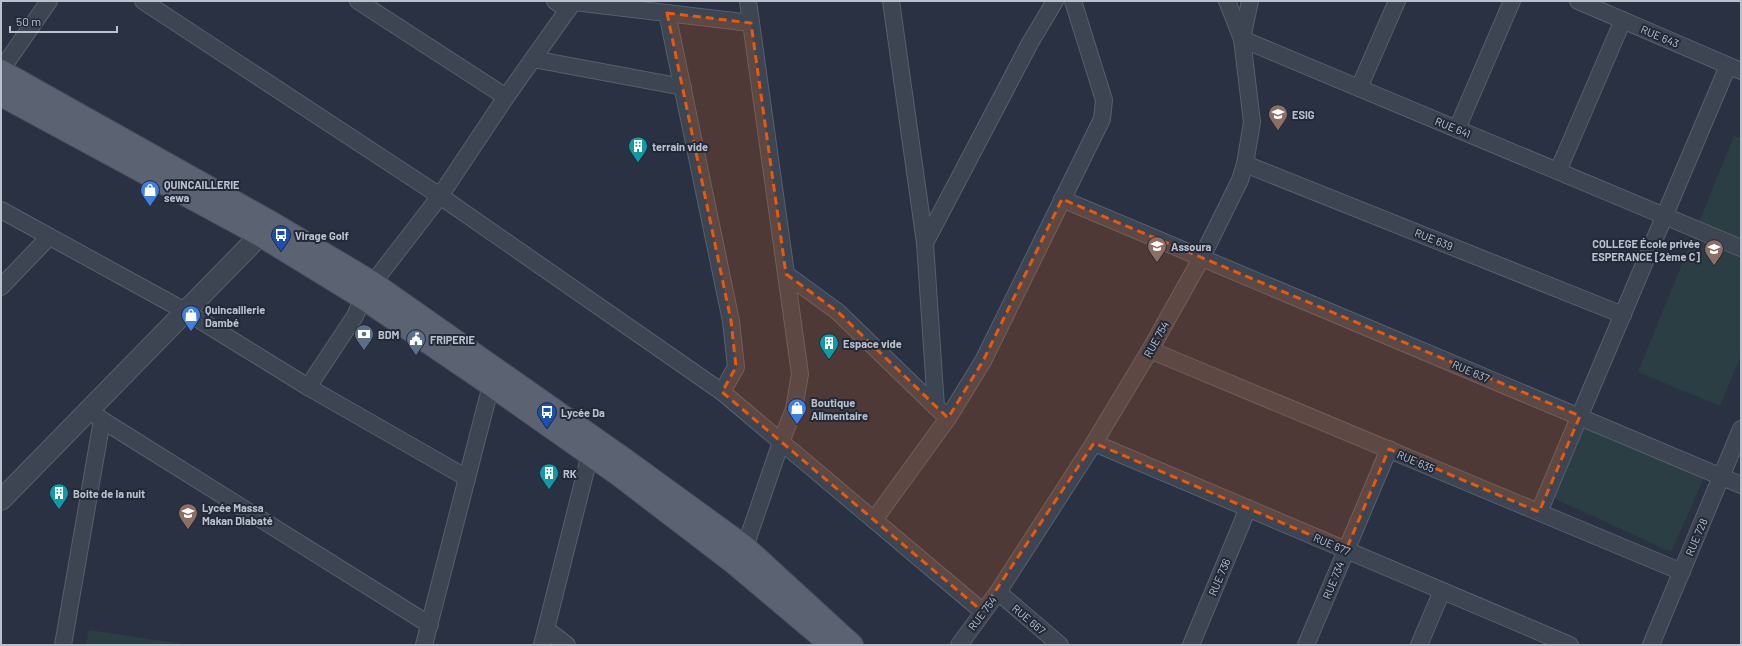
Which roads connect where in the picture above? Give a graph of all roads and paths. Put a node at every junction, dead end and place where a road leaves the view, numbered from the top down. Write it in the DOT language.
graph roads {
  1 [pos="49,1"];
  2 [pos="143,1"];
  3 [pos="358,1"];
  4 [pos="555,1"];
  5 [pos="748,1"];
  6 [pos="891,1"];
  7 [pos="1055,1"];
  8 [pos="1073,1"];
  9 [pos="1227,1"];
  10 [pos="1250,1"];
  11 [pos="1397,1"];
  12 [pos="1512,1"];
  13 [pos="1578,1"];
  14 [pos="572,4"];
  15 [pos="667,13"];
  16 [pos="1623,20"];
  17 [pos="751,23"];
  18 [pos="1242,39"];
  19 [pos="533,59"];
  20 [pos="1734,68"];
  21 [pos="1,71"];
  22 [pos="683,87"];
  23 [pos="1359,88"];
  24 [pos="1,95"];
  25 [pos="506,97"];
  26 [pos="1457,129"];
  27 [pos="1245,164"];
  28 [pos="1558,171"];
  29 [pos="440,196"];
  30 [pos="1062,199"];
  31 [pos="1,210"];
  32 [pos="1665,215"];
  33 [pos="266,229"];
  34 [pos="49,237"];
  35 [pos="925,243"];
  36 [pos="1741,248"];
  37 [pos="1202,257"];
  38 [pos="786,274"];
  39 [pos="1,286"];
  40 [pos="368,290"];
  41 [pos="185,311"];
  42 [pos="1622,315"];
  43 [pos="1150,350"];
  44 [pos="495,378"];
  45 [pos="308,387"];
  46 [pos="722,392"];
  47 [pos="936,407"];
  48 [pos="95,415"];
  49 [pos="1580,416"];
  50 [pos="948,418"];
  51 [pos="1741,429"];
  52 [pos="781,442"];
  53 [pos="1094,443"];
  54 [pos="1389,449"];
  55 [pos="590,454"];
  56 [pos="1721,476"];
  57 [pos="467,478"];
  58 [pos="1741,485"];
  59 [pos="1,500"];
  60 [pos="1248,508"];
  61 [pos="1539,512"];
  62 [pos="874,520"];
  63 [pos="1346,550"];
  64 [pos="739,555"];
  65 [pos="1682,572"];
  66 [pos="1442,591"];
  67 [pos="998,592"];
  68 [pos="982,611"];
  69 [pos="430,624"];
  70 [pos="546,629"];
  71 [pos="1542,639"];
  72 [pos="63,645"];
  73 [pos="424,645"];
  74 [pos="542,645"];
  75 [pos="567,645"];
  76 [pos="831,645"];
  77 [pos="852,645"];
  78 [pos="959,645"];
  79 [pos="1060,645"];
  80 [pos="1191,645"];
  81 [pos="1306,645"];
  82 [pos="1419,645"];
  83 [pos="1570,645"];
  84 [pos="1651,645"];
  1 -- 21 [label="street"];
  2 -- 29 [label="street"];
  3 -- 25 [label="street"];
  4 -- 14 [label="street"];
  5 -- 17 [label="street"];
  6 -- 35 [label="street"];
  7 -- 35 [label="street"];
  8 -- 30 [label="street"];
  9 -- 18 [label="street, RUE 754"];
  10 -- 18 [label="street"];
  11 -- 23 [label="street"];
  12 -- 26 [label="street"];
  13 -- 16 [label="street, RUE 643"];
  14 -- 15 [label="street"];
  14 -- 19 [label="street"];
  15 -- 17 [label="street"];
  15 -- 22 [label="street"];
  16 -- 20 [label="street, RUE 643"];
  16 -- 28 [label="street"];
  17 -- 38 [label="street"];
  18 -- 23 [label="street, RUE 641"];
  18 -- 27 [label="street, RUE 754"];
  19 -- 22 [label="street"];
  19 -- 25 [label="street"];
  20 -- 32 [label="street"];
  21 -- 33 [label="main road"];
  22 -- 46 [label="street"];
  23 -- 26 [label="street, RUE 641"];
  24 -- 33 [label="main road"];
  25 -- 29 [label="street"];
  26 -- 28 [label="street, RUE 641"];
  27 -- 37 [label="street, RUE 754"];
  27 -- 42 [label="street, RUE 639"];
  28 -- 32 [label="street, RUE 641"];
  29 -- 40 [label="street"];
  29 -- 46 [label="street"];
  30 -- 37 [label="street, RUE 637"];
  30 -- 50 [label="street"];
  31 -- 34 [label="street"];
  32 -- 36 [label="street, RUE 641"];
  32 -- 42 [label="street"];
  33 -- 40 [label="main road"];
  33 -- 41 [label="street"];
  34 -- 39 [label="street"];
  34 -- 41 [label="street"];
  35 -- 47 [label="street"];
  37 -- 43 [label="street, RUE 754"];
  37 -- 49 [label="street, RUE 637"];
  38 -- 47 [label="street"];
  38 -- 52 [label="street"];
  40 -- 44 [label="main road"];
  40 -- 45 [label="street"];
  41 -- 45 [label="street"];
  41 -- 48 [label="street"];
  42 -- 49 [label="street"];
  43 -- 53 [label="street, RUE 754"];
  43 -- 54 [label="street, RUE 635"];
  44 -- 55 [label="main road"];
  44 -- 57 [label="street"];
  44 -- 64 [label="main road"];
  45 -- 57 [label="street"];
  46 -- 52 [label="street"];
  47 -- 50 [label="street"];
  48 -- 59 [label="street"];
  48 -- 69 [label="street"];
  48 -- 72 [label="street"];
  49 -- 56 [label="street, RUE 637"];
  49 -- 61 [label="street"];
  50 -- 62 [label="street"];
  51 -- 56 [label="street, RUE 728"];
  52 -- 62 [label="street"];
  52 -- 64 [label="street"];
  53 -- 60 [label="street, RUE 677"];
  53 -- 67 [label="street, RUE 754"];
  54 -- 61 [label="street, RUE 635"];
  54 -- 63 [label="street, RUE 734"];
  55 -- 64 [label="main road"];
  55 -- 70 [label="street"];
  56 -- 58 [label="street, RUE 637"];
  56 -- 65 [label="street, RUE 728"];
  57 -- 69 [label="street"];
  60 -- 63 [label="street, RUE 677"];
  60 -- 80 [label="street, RUE 736"];
  61 -- 65 [label="street, RUE 635"];
  62 -- 68 [label="street"];
  63 -- 66 [label="street, RUE 677"];
  63 -- 81 [label="street, RUE 734"];
  64 -- 76 [label="main road"];
  64 -- 77 [label="main road"];
  65 -- 84 [label="street, RUE 728"];
  66 -- 71 [label="street, RUE 677"];
  66 -- 82 [label="street"];
  67 -- 68 [label="street, RUE 754"];
  67 -- 79 [label="street, RUE 667"];
  68 -- 78 [label="street, RUE 754"];
  69 -- 73 [label="street"];
  70 -- 74 [label="street"];
  70 -- 75 [label="street"];
  71 -- 83 [label="street, RUE 677"];
}
